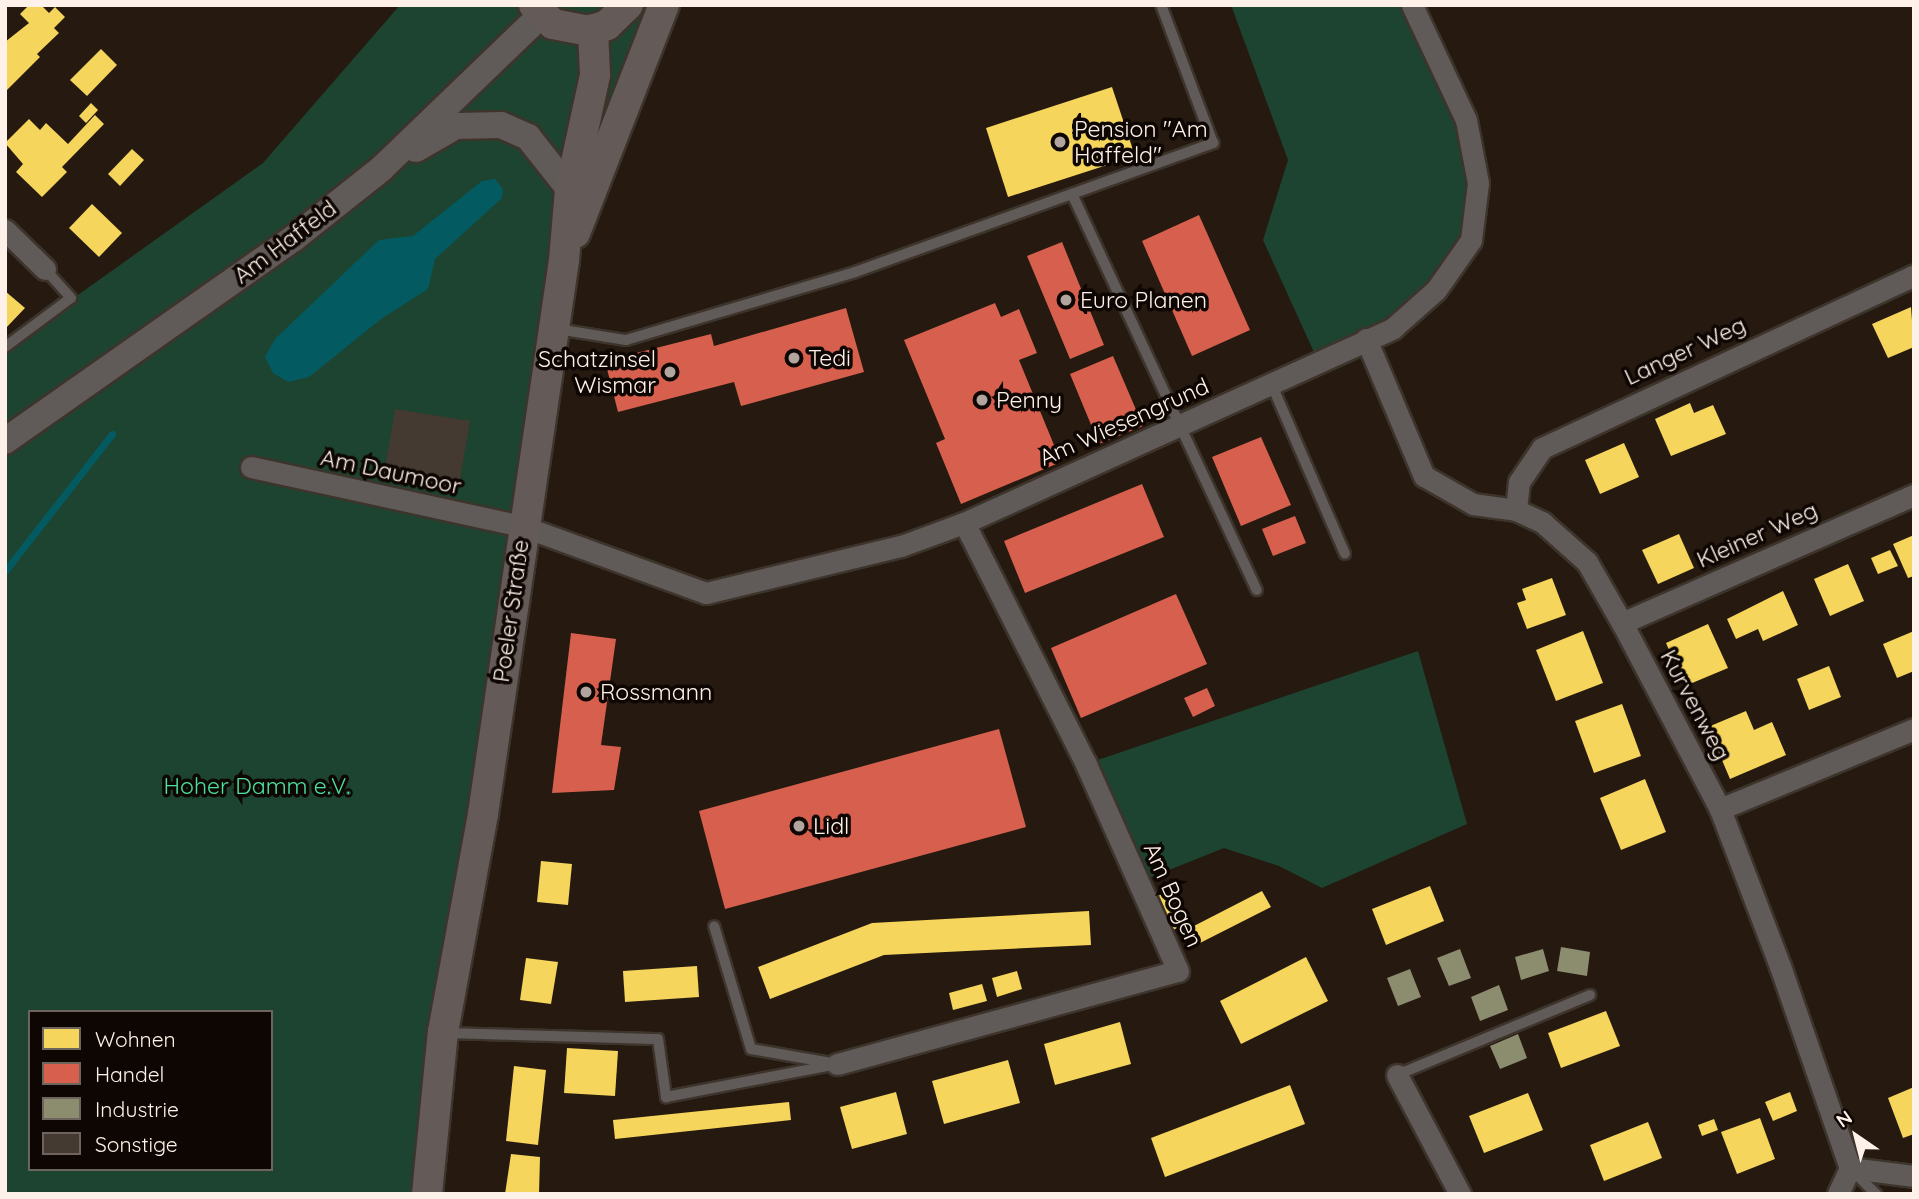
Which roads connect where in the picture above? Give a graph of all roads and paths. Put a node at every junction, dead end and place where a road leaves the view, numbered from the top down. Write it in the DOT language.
graph roads {
  1 [pos="628,5"];
  2 [pos="664,5"];
  3 [pos="1161,5"];
  4 [pos="1412,5"];
  5 [pos="538,10"];
  6 [pos="593,29"];
  7 [pos="380,169"];
  8 [pos="570,190"];
  9 [pos="1072,194"];
  10 [pos="5,230"];
  11 [pos="565,260"];
  12 [pos="44,269"];
  13 [pos="1914,275"];
  14 [pos="553,328"];
  15 [pos="1366,339"];
  16 [pos="5,347"];
  17 [pos="1271,383"];
  18 [pos="1182,426"];
  19 [pos="5,441"];
  20 [pos="251,467"];
  21 [pos="1914,495"];
  22 [pos="1516,510"];
  23 [pos="964,523"];
  24 [pos="522,526"];
  25 [pos="1345,554"];
  26 [pos="1257,590"];
  27 [pos="1622,623"];
  28 [pos="1914,729"];
  29 [pos="1720,809"];
  30 [pos="713,926"];
  31 [pos="1590,995"];
  32 [pos="443,1032"];
  33 [pos="837,1064"];
  34 [pos="1397,1075"];
  35 [pos="1850,1168"];
  36 [pos="1914,1176"];
  37 [pos="427,1194"];
  38 [pos="1460,1194"];
  39 [pos="1838,1194"];
  40 [pos="1876,1194"];
  1 -- 6 [label="main road"];
  2 -- 11 [label="main road"];
  3 -- 9 [label="lane"];
  4 -- 15 [label="street, Am Wiesengrund"];
  5 -- 6 [label="main road"];
  5 -- 7 [label="street, Am Haffeld"];
  6 -- 8 [label="main road, Poeler Straße"];
  7 -- 8 [label="street"];
  7 -- 19 [label="street, Am Haffeld"];
  8 -- 11 [label="main road, Poeler Straße"];
  9 -- 14 [label="lane"];
  9 -- 18 [label="lane"];
  10 -- 12 [label="street"];
  11 -- 14 [label="main road, Poeler Straße"];
  12 -- 16 [label="lane"];
  13 -- 22 [label="street, Langer Weg"];
  14 -- 24 [label="main road, Poeler Straße"];
  15 -- 17 [label="street, Am Wiesengrund"];
  15 -- 22 [label="street, Kurvenweg"];
  17 -- 18 [label="street, Am Wiesengrund"];
  17 -- 25 [label="lane"];
  18 -- 23 [label="street, Am Wiesengrund"];
  18 -- 26 [label="lane"];
  20 -- 24 [label="street, Am Daumoor"];
  21 -- 27 [label="street, Kleiner Weg"];
  22 -- 27 [label="street, Kurvenweg"];
  23 -- 24 [label="street, Am Wiesengrund"];
  23 -- 33 [label="street, Am Bogen"];
  24 -- 32 [label="main road, Poeler Straße"];
  27 -- 29 [label="street, Kurvenweg"];
  28 -- 29 [label="street"];
  29 -- 35 [label="street, Kurvenweg"];
  30 -- 33 [label="lane"];
  31 -- 34 [label="lane"];
  32 -- 33 [label="lane"];
  32 -- 37 [label="main road, Poeler Straße"];
  34 -- 38 [label="street"];
  35 -- 36 [label="street"];
  35 -- 39 [label="street"];
  35 -- 40 [label="lane"];
}
